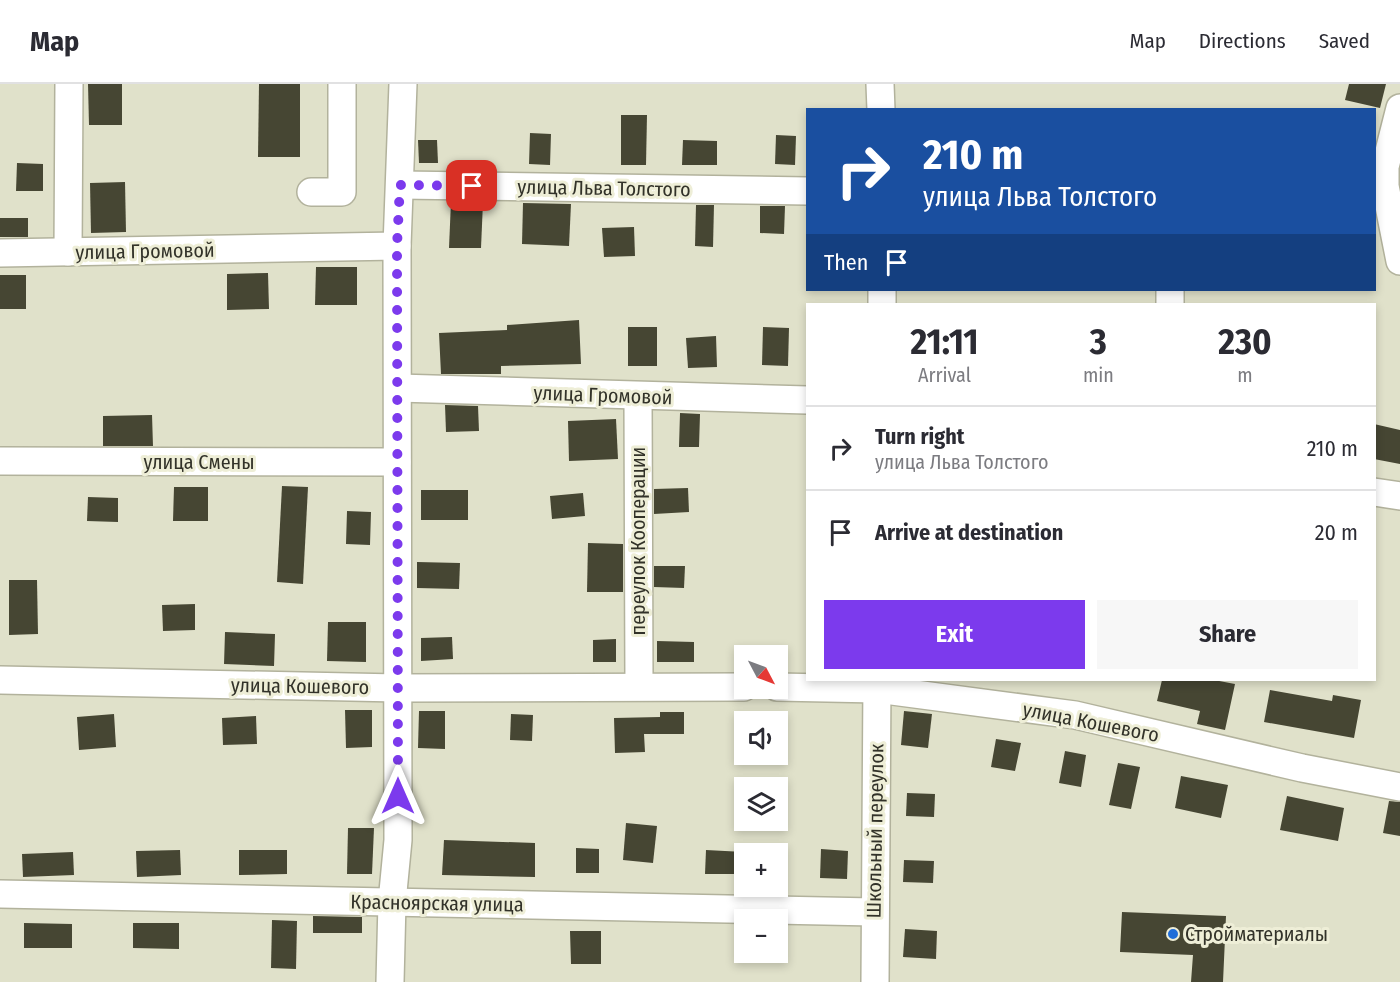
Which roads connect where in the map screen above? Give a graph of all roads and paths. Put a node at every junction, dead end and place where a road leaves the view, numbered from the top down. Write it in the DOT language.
graph roads {
  1 [pos="69,84"];
  2 [pos="342,84"];
  3 [pos="404,84"];
  4 [pos="880,84"];
  5 [pos="880,108"];
  6 [pos="1400,108"];
  7 [pos="400,185"];
  8 [pos="806,191"];
  9 [pos="310,192"];
  10 [pos="397,246"];
  11 [pos="68,252"];
  12 [pos="0,253"];
  13 [pos="1400,261"];
  14 [pos="398,388"];
  15 [pos="638,397"];
  16 [pos="806,400"];
  17 [pos="0,461"];
  18 [pos="398,462"];
  19 [pos="1376,492"];
  20 [pos="1400,496"];
  21 [pos="0,680"];
  22 [pos="877,684"];
  23 [pos="639,685"];
  24 [pos="734,687"];
  25 [pos="788,687"];
  26 [pos="398,688"];
  27 [pos="1400,787"];
  28 [pos="0,894"];
  29 [pos="392,902"];
  30 [pos="874,912"];
  31 [pos="390,982"];
  32 [pos="875,982"];
  1 -- 11 [label="street"];
  2 -- 9 [label="street"];
  3 -- 7 [label="street"];
  4 -- 5 [label="street"];
  6 -- 13 [label="street"];
  7 -- 8 [label="street, улица Льва Толстого"];
  7 -- 10 [label="street"];
  10 -- 11 [label="street, улица Громовой"];
  10 -- 14 [label="street"];
  11 -- 12 [label="street, улица Громовой"];
  14 -- 15 [label="street, улица Громовой"];
  14 -- 18 [label="street"];
  15 -- 16 [label="street, улица Громовой"];
  15 -- 23 [label="street, переулок Кооперации"];
  17 -- 18 [label="street, улица Смены"];
  18 -- 26 [label="street"];
  19 -- 20 [label="street"];
  21 -- 26 [label="street, улица Кошевого"];
  22 -- 25 [label="street, улица Кошевого"];
  22 -- 27 [label="street, улица Кошевого"];
  22 -- 30 [label="street, Школьный переулок"];
  23 -- 24 [label="street, улица Кошевого"];
  23 -- 26 [label="street, улица Кошевого"];
  26 -- 29 [label="street"];
  28 -- 29 [label="street, Красноярская улица"];
  29 -- 30 [label="street, Красноярская улица"];
  29 -- 31 [label="street"];
  30 -- 32 [label="street, Школьный переулок"];
}
